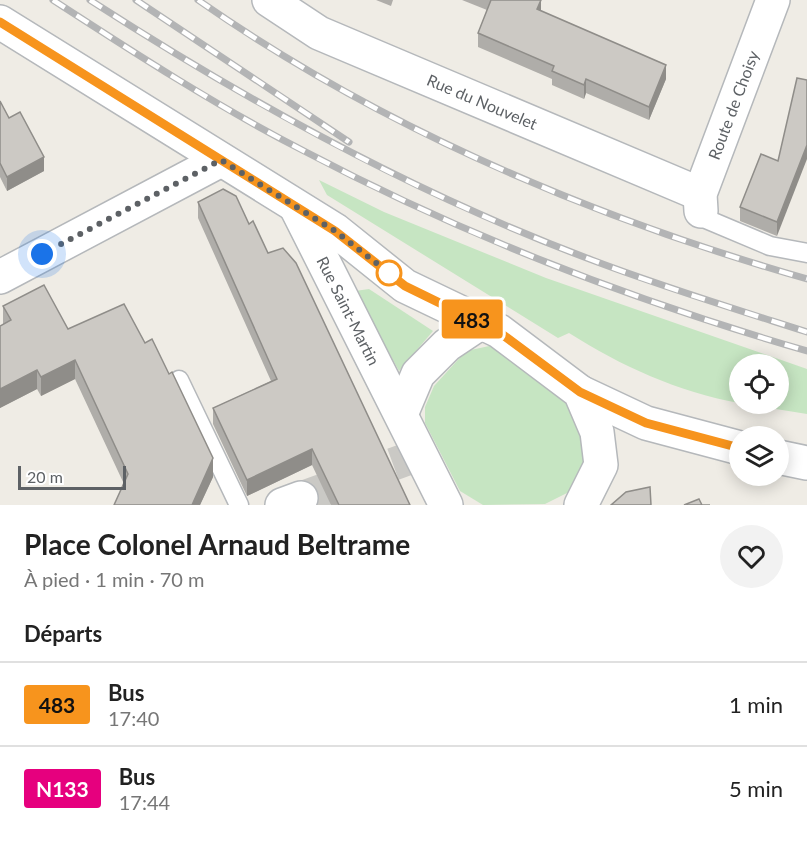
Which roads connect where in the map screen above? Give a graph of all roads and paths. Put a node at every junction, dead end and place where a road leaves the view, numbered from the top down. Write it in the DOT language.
graph roads {
  1 [pos="269,0"];
  2 [pos="773,0"];
  3 [pos="0,22"];
  4 [pos="221,160"];
  5 [pos="701,202"];
  6 [pos="297,209"];
  7 [pos="807,253"];
  8 [pos="0,277"];
  9 [pos="480,323"];
  10 [pos="179,380"];
  11 [pos="580,392"];
  12 [pos="402,412"];
  13 [pos="729,445"];
  14 [pos="789,459"];
  15 [pos="807,463"];
  16 [pos="239,505"];
  17 [pos="446,505"];
  18 [pos="581,505"];
  1 -- 5 [label="street, Rue du Nouvelet"];
  2 -- 5 [label="street, Route de Choisy"];
  3 -- 4 [label="street"];
  4 -- 6 [label="street"];
  4 -- 8 [label="street"];
  5 -- 7 [label="lane"];
  6 -- 9 [label="street"];
  6 -- 12 [label="street, Rue Saint-Martin"];
  9 -- 11 [label="street"];
  9 -- 12 [label="street"];
  10 -- 16 [label="lane"];
  11 -- 13 [label="street"];
  11 -- 18 [label="street"];
  12 -- 17 [label="street, Rue Saint-Martin"];
  14 -- 15 [label="street"];
}
